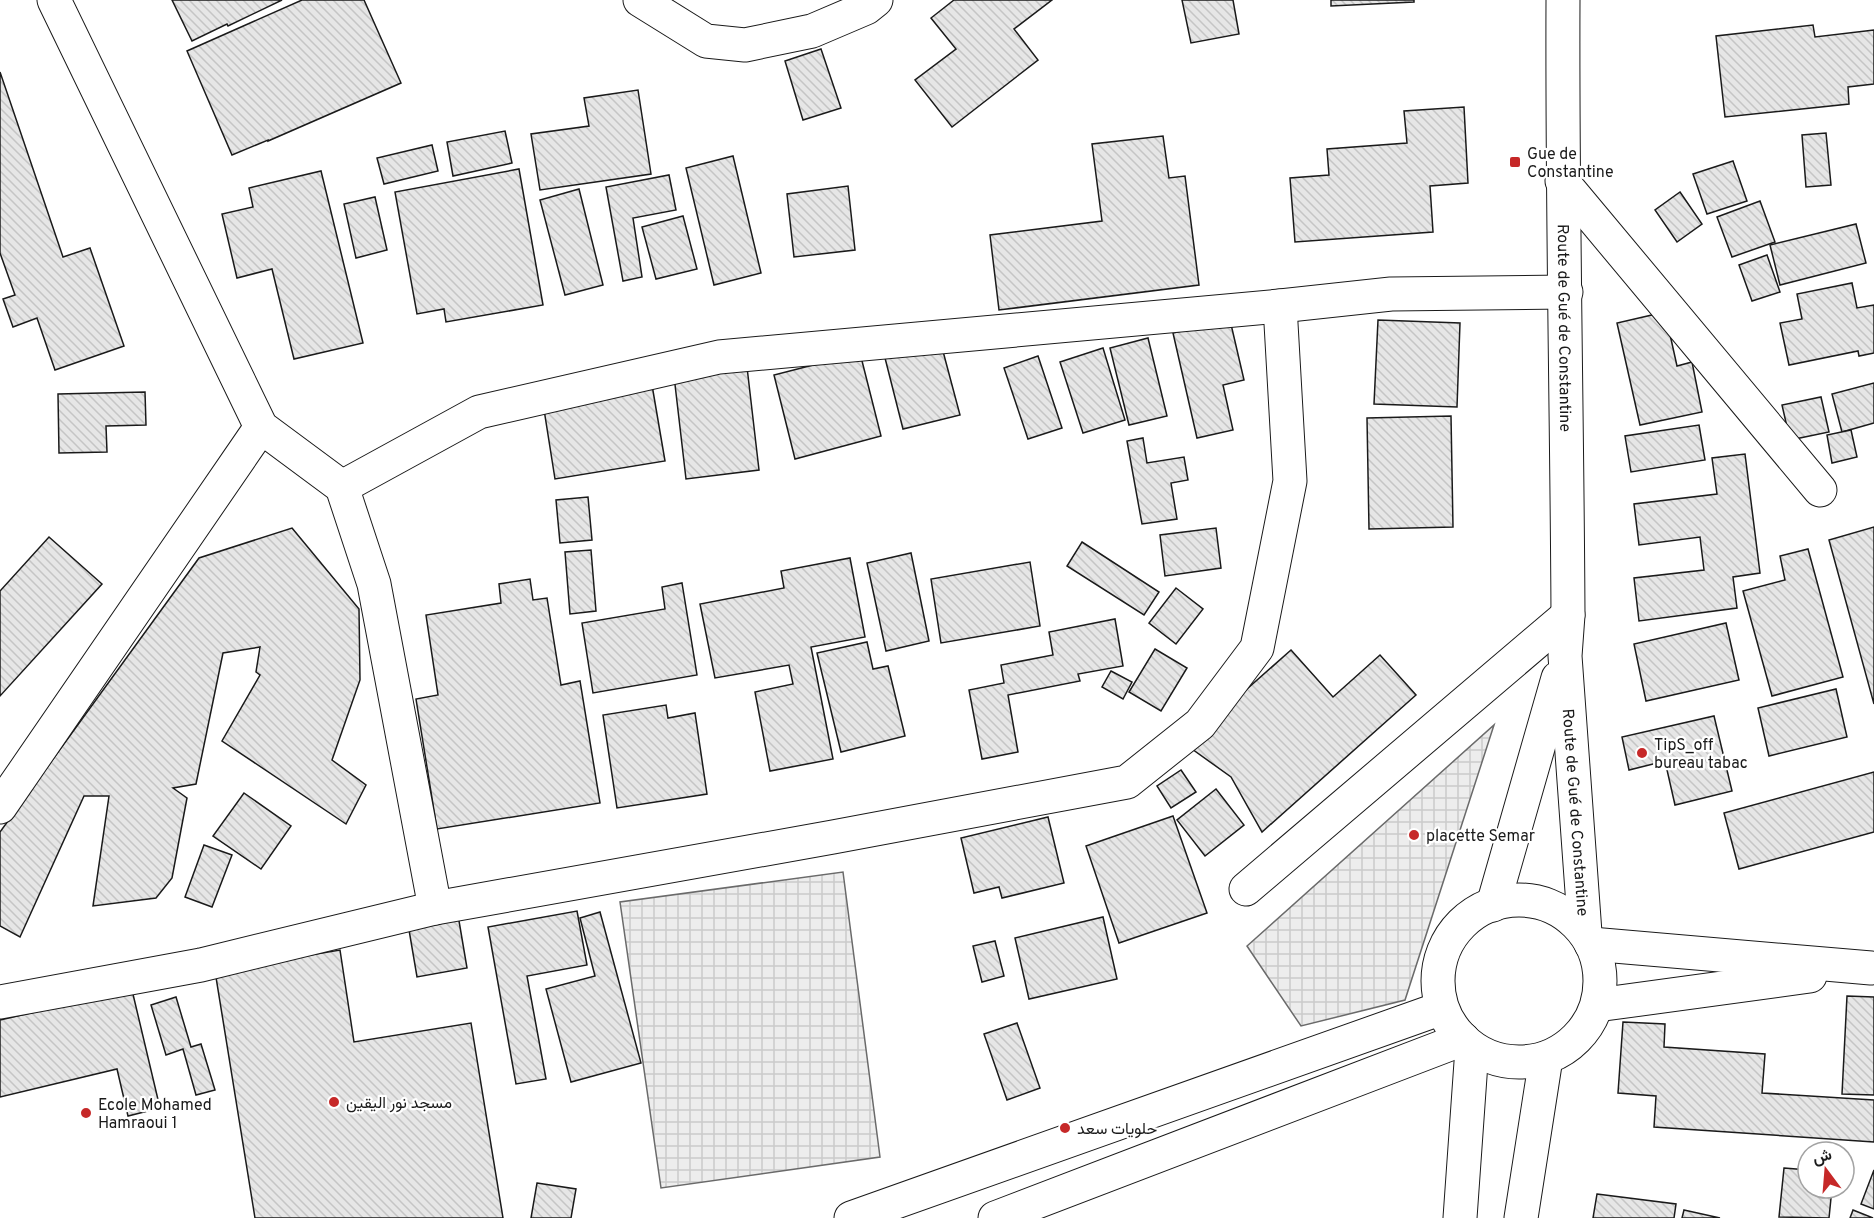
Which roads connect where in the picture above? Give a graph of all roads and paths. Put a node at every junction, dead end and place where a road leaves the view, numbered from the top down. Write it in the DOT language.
graph roads {
  1 [pos="54,0"];
  2 [pos="640,0"];
  3 [pos="876,0"];
  4 [pos="1563,0"];
  5 [pos="1562,181"];
  6 [pos="1566,292"];
  7 [pos="1280,306"];
  8 [pos="261,427"];
  9 [pos="342,487"];
  10 [pos="1820,490"];
  11 [pos="1568,615"];
  12 [pos="1565,656"];
  13 [pos="0,807"];
  14 [pos="1246,889"];
  15 [pos="1493,905"];
  16 [pos="435,909"];
  17 [pos="1588,938"];
  18 [pos="1873,968"];
  19 [pos="0,1002"];
  20 [pos="1597,1005"];
  21 [pos="1442,1008"];
  22 [pos="1468,1043"];
  23 [pos="1546,1058"];
  24 [pos="851,1218"];
  25 [pos="995,1218"];
  26 [pos="1460,1218"];
  27 [pos="1521,1218"];
  1 -- 8 [label="street"];
  2 -- 3 [label="street"];
  4 -- 5 [label="street, Route de Gué de Constantine"];
  5 -- 6 [label="street, Route de Gué de Constantine"];
  5 -- 10 [label="street"];
  6 -- 7 [label="street"];
  6 -- 11 [label="street, Route de Gué de Constantine"];
  7 -- 9 [label="street"];
  7 -- 16 [label="street"];
  8 -- 9 [label="street"];
  8 -- 13 [label="street"];
  9 -- 16 [label="street"];
  11 -- 12 [label="street, Route de Gué de Constantine"];
  11 -- 14 [label="street"];
  12 -- 15 [label="street, Route de Gué de Constantine"];
  12 -- 17 [label="street, Route de Gué de Constantine"];
  15 -- 17 [label="street"];
  15 -- 21 [label="street"];
  16 -- 19 [label="street"];
  17 -- 18 [label="street"];
  17 -- 20 [label="street"];
  18 -- 20 [label="street"];
  20 -- 23 [label="street"];
  21 -- 22 [label="street"];
  21 -- 24 [label="street"];
  22 -- 23 [label="street"];
  22 -- 25 [label="street"];
  22 -- 26 [label="street"];
  23 -- 27 [label="street"];
}
